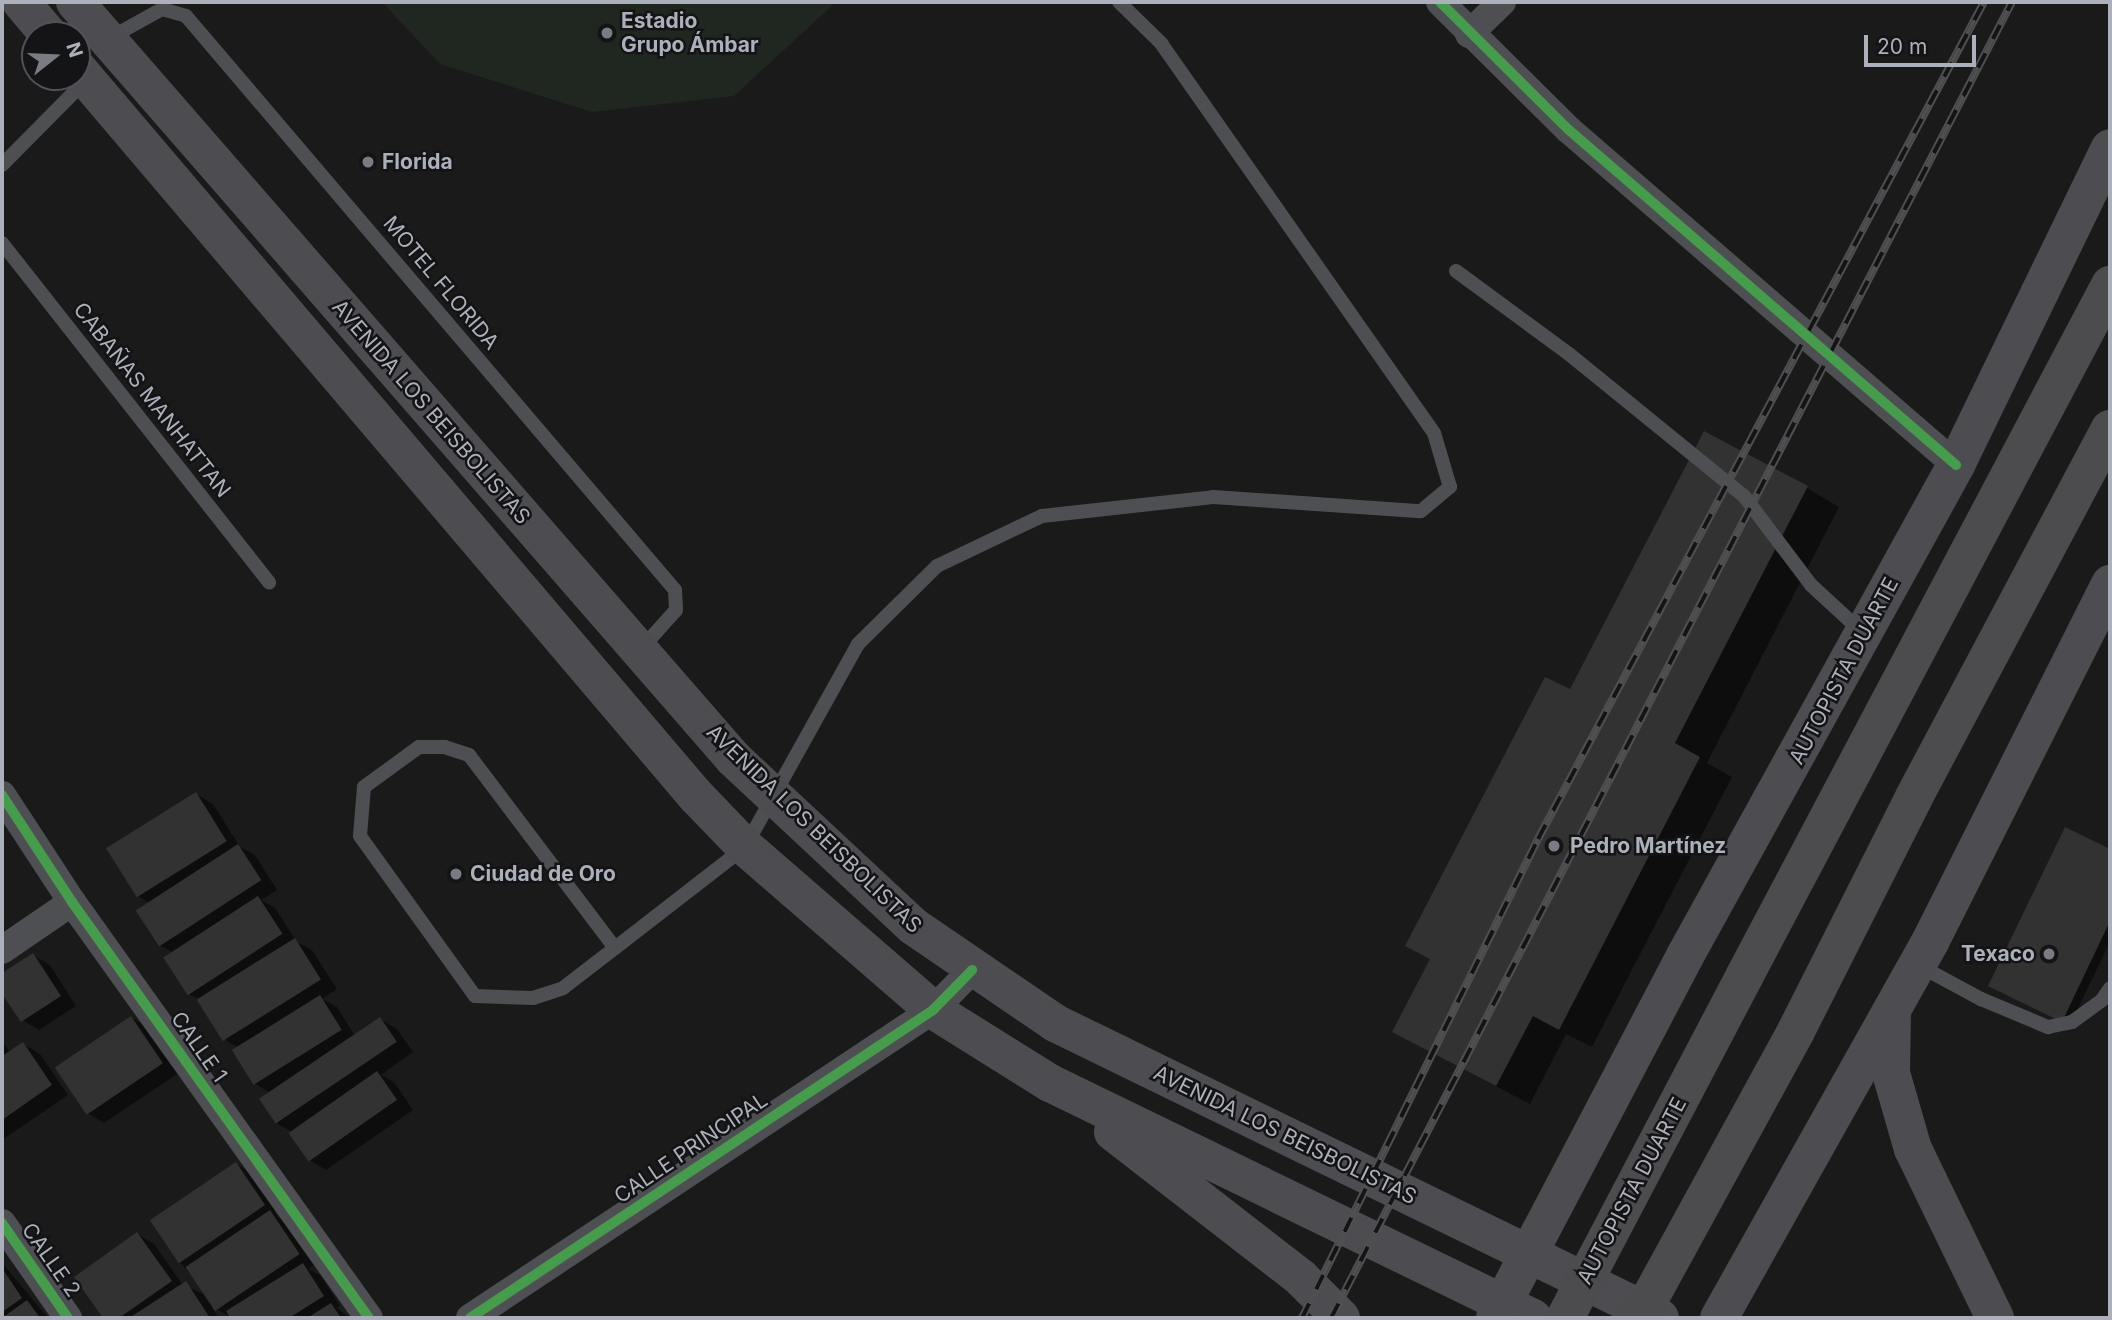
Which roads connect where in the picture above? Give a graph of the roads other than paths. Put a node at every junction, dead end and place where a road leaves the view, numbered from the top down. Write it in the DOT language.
graph roads {
  1 [pos="21,2"];
  2 [pos="75,2"];
  3 [pos="1119,2"];
  4 [pos="1440,2"];
  5 [pos="1502,2"];
  6 [pos="37,21"];
  7 [pos="1469,34"];
  8 [pos="105,41"];
  9 [pos="91,84"];
  10 [pos="66,91"];
  11 [pos="2110,148"];
  12 [pos="2,165"];
  13 [pos="2,243"];
  14 [pos="1456,271"];
  15 [pos="2110,285"];
  16 [pos="2110,429"];
  17 [pos="1956,465"];
  18 [pos="269,582"];
  19 [pos="2110,584"];
  20 [pos="1864,634"];
  21 [pos="640,650"];
  22 [pos="2,795"];
  23 [pos="775,795"];
  24 [pos="745,847"];
  25 [pos="72,902"];
  26 [pos="615,948"];
  27 [pos="2,950"];
  28 [pos="1917,964"];
  29 [pos="972,970"];
  30 [pos="2110,988"];
  31 [pos="1892,1008"];
  32 [pos="933,1010"];
  33 [pos="1050,1083"];
  34 [pos="2,1223"];
  35 [pos="1529,1253"];
  36 [pos="1510,1313"];
  37 [pos="68,1318"];
  38 [pos="369,1318"];
  39 [pos="470,1318"];
  40 [pos="1341,1318"];
  41 [pos="1565,1318"];
  42 [pos="1639,1318"];
  43 [pos="1660,1318"];
  44 [pos="1719,1318"];
  45 [pos="1995,1318"];
  1 -- 6 [label="main road"];
  2 -- 8 [label="main road, AVENIDA LOS BEISBOLISTAS"];
  3 -- 23 [label="lane"];
  4 -- 7 [label="street"];
  5 -- 7 [label="street"];
  7 -- 17 [label="street"];
  8 -- 21 [label="main road, AVENIDA LOS BEISBOLISTAS"];
  8 -- 21 [label="lane, MOTEL FLORIDA"];
  9 -- 24 [label="main road"];
  10 -- 12 [label="lane"];
  11 -- 17 [label="main road, AUTOPISTA DUARTE"];
  13 -- 18 [label="lane, CABAÑAS MANHATTAN"];
  14 -- 20 [label="lane"];
  15 -- 41 [label="highway, AUTOPISTA DUARTE, bridge"];
  16 -- 42 [label="highway, bridge"];
  17 -- 20 [label="main road, AUTOPISTA DUARTE"];
  19 -- 28 [label="main road"];
  20 -- 35 [label="main road, AUTOPISTA DUARTE"];
  21 -- 23 [label="main road, AVENIDA LOS BEISBOLISTAS"];
  22 -- 25 [label="street, CALLE 1"];
  23 -- 24 [label="lane"];
  23 -- 29 [label="main road, AVENIDA LOS BEISBOLISTAS"];
  24 -- 26 [label="lane"];
  24 -- 32 [label="main road"];
  25 -- 27 [label="street"];
  25 -- 38 [label="street, CALLE 1"];
  26 -- 26 [label="lane"];
  28 -- 30 [label="lane"];
  28 -- 31 [label="main road"];
  29 -- 32 [label="street, CALLE PRINCIPAL"];
  29 -- 35 [label="main road, AVENIDA LOS BEISBOLISTAS"];
  31 -- 44 [label="main road"];
  31 -- 45 [label="main road"];
  32 -- 33 [label="main road"];
  32 -- 39 [label="street, CALLE PRINCIPAL"];
  33 -- 36 [label="main road"];
  33 -- 40 [label="main road"];
  34 -- 37 [label="street, CALLE 2"];
  35 -- 36 [label="main road, AUTOPISTA DUARTE"];
  35 -- 43 [label="main road, AVENIDA LOS BEISBOLISTAS"];
}
